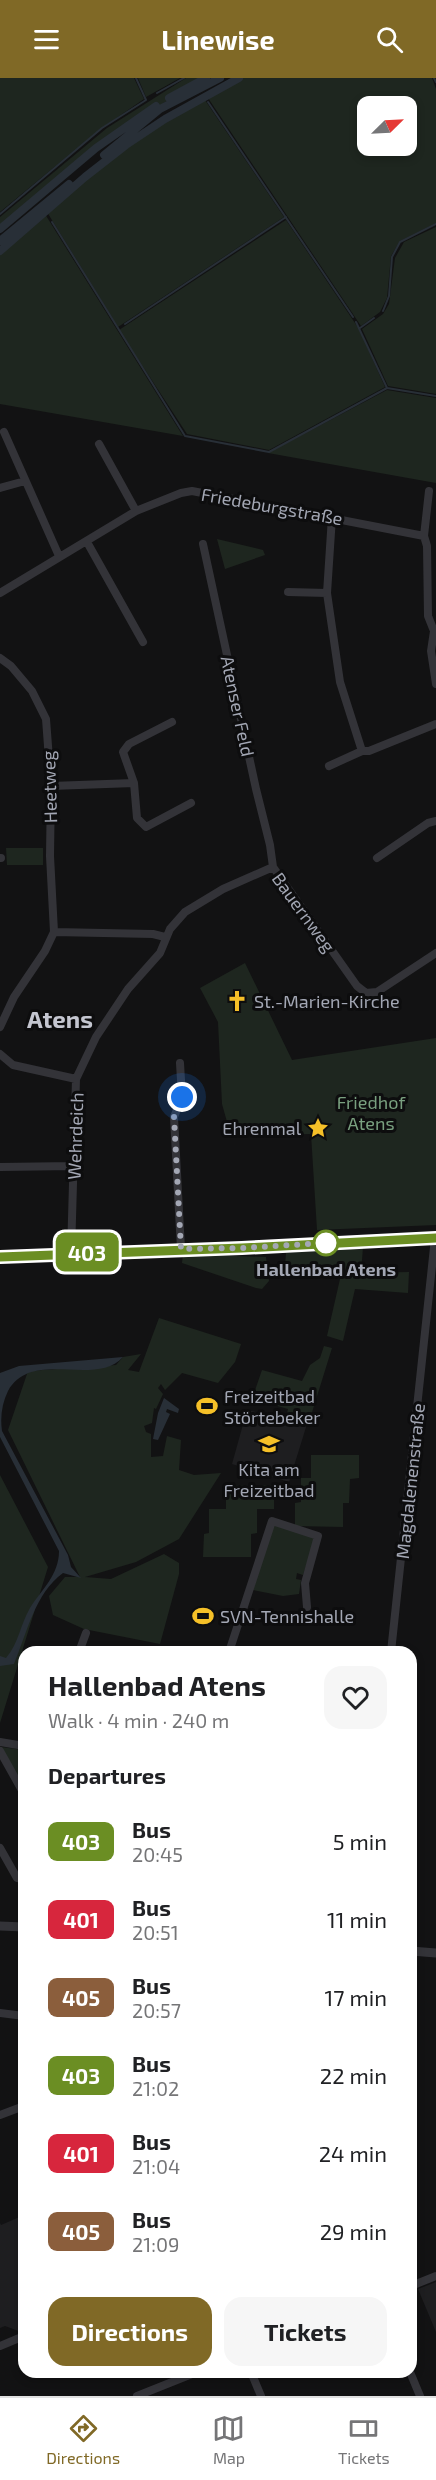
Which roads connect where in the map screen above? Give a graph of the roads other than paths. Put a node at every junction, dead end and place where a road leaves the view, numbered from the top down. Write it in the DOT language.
graph roads {
  1 [pos="4,432"];
  2 [pos="99,444"];
  3 [pos="25,481"];
  4 [pos="0,488"];
  5 [pos="429,490"];
  6 [pos="136,511"];
  7 [pos="332,517"];
  8 [pos="424,536"];
  9 [pos="87,542"];
  10 [pos="203,544"];
  11 [pos="59,556"];
  12 [pos="288,592"];
  13 [pos="0,593"];
  14 [pos="327,593"];
  15 [pos="435,631"];
  16 [pos="143,642"];
  17 [pos="0,658"];
  18 [pos="436,684"];
  19 [pos="172,722"];
  20 [pos="436,724"];
  21 [pos="362,751"];
  22 [pos="329,766"];
  23 [pos="134,783"];
  24 [pos="51,786"];
  25 [pos="191,803"];
  26 [pos="436,821"];
  27 [pos="376,858"];
  28 [pos="273,867"];
  29 [pos="54,932"];
  30 [pos="165,937"];
  31 [pos="436,953"];
  32 [pos="0,1027"];
  33 [pos="0,1054"];
  34 [pos="180,1063"];
  35 [pos="76,1079"];
  36 [pos="74,1166"];
  37 [pos="0,1167"];
  38 [pos="435,1238"];
  39 [pos="181,1249"];
  40 [pos="71,1253"];
  41 [pos="0,1257"];
  42 [pos="307,1607"];
  43 [pos="86,1633"];
  44 [pos="81,1646"];
  45 [pos="231,1646"];
  46 [pos="392,1646"];
  47 [pos="0,1742"];
  48 [pos="18,1745"];
  49 [pos="0,1751"];
  50 [pos="18,1781"];
  51 [pos="0,1848"];
  52 [pos="18,1878"];
  53 [pos="0,1926"];
  54 [pos="18,1927"];
  55 [pos="417,1951"];
  56 [pos="436,1953"];
  57 [pos="0,2013"];
  58 [pos="18,2015"];
  59 [pos="18,2108"];
  60 [pos="0,2115"];
  61 [pos="436,2276"];
  62 [pos="417,2284"];
  63 [pos="18,2338"];
  64 [pos="0,2346"];
  65 [pos="182,2378"];
  66 [pos="254,2378"];
  67 [pos="412,2378"];
  68 [pos="137,2396"];
  69 [pos="261,2396"];
  70 [pos="420,2396"];
  1 -- 3 [label="street"];
  2 -- 6 [label="street"];
  3 -- 4 [label="street"];
  3 -- 11 [label="street"];
  5 -- 8 [label="street"];
  6 -- 7 [label="street, Friedeburgstraße"];
  6 -- 9 [label="street, Friedeburgstraße"];
  7 -- 8 [label="street, Friedeburgstraße"];
  7 -- 14 [label="street"];
  8 -- 15 [label="street"];
  9 -- 11 [label="street, Friedeburgstraße"];
  9 -- 16 [label="street"];
  10 -- 28 [label="street, Atenser Feld"];
  11 -- 13 [label="street, Friedeburgstraße"];
  12 -- 14 [label="street"];
  14 -- 21 [label="street"];
  15 -- 18 [label="street"];
  17 -- 24 [label="street, Heetweg"];
  19 -- 23 [label="street"];
  20 -- 21 [label="street"];
  21 -- 22 [label="street"];
  23 -- 24 [label="street"];
  23 -- 25 [label="street"];
  24 -- 29 [label="street, Heetweg"];
  26 -- 27 [label="street"];
  28 -- 30 [label="street, Bauernweg"];
  28 -- 31 [label="street, Bauernweg"];
  29 -- 30 [label="street"];
  29 -- 32 [label="street"];
  30 -- 35 [label="street, Wehrdeich"];
  33 -- 35 [label="street"];
  34 -- 39 [label="street"];
  35 -- 36 [label="street, Wehrdeich"];
  36 -- 37 [label="street"];
  36 -- 40 [label="street, Wehrdeich"];
  38 -- 39 [label="street"];
  38 -- 46 [label="street, Magdalenenstraße"];
  39 -- 40 [label="street"];
  40 -- 41 [label="street"];
  42 -- 45 [label="street"];
  43 -- 44 [label="street"];
  47 -- 48 [label="street"];
  49 -- 50 [label="street"];
  51 -- 52 [label="street"];
  53 -- 54 [label="street"];
  55 -- 56 [label="street"];
  57 -- 58 [label="street"];
  59 -- 60 [label="street"];
  61 -- 62 [label="street"];
  63 -- 64 [label="street"];
  65 -- 68 [label="street"];
  66 -- 69 [label="street"];
  67 -- 70 [label="street"];
}
